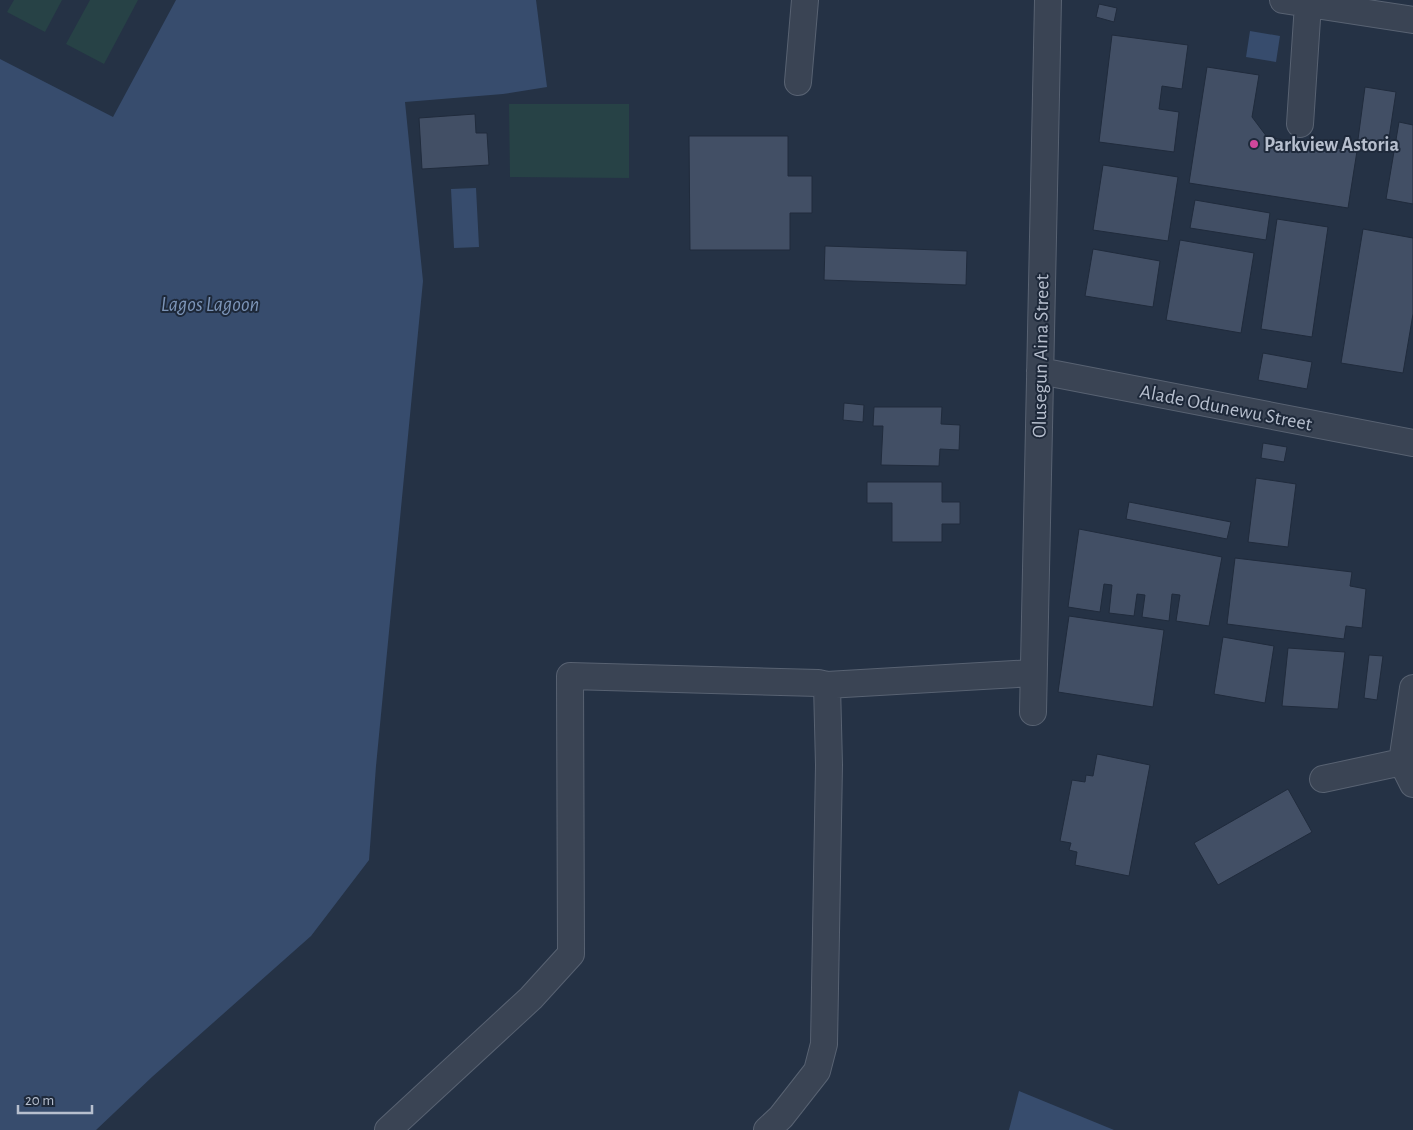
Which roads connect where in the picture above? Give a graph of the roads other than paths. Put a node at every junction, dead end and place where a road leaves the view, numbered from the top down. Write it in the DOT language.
graph roads {
  1 [pos="805,0"];
  2 [pos="1048,0"];
  3 [pos="1296,2"];
  4 [pos="1413,20"];
  5 [pos="798,82"];
  6 [pos="1300,124"];
  7 [pos="1040,371"];
  8 [pos="1413,443"];
  9 [pos="1034,673"];
  10 [pos="827,685"];
  11 [pos="1413,688"];
  12 [pos="1033,712"];
  13 [pos="1407,773"];
  14 [pos="1322,779"];
  15 [pos="388,1130"];
  16 [pos="767,1130"];
  1 -- 5 [label="street"];
  2 -- 7 [label="street, Olusegun Aina Street"];
  3 -- 4 [label="street"];
  3 -- 6 [label="street"];
  7 -- 8 [label="street, Alade Odunewu Street"];
  7 -- 9 [label="street, Olusegun Aina Street"];
  9 -- 10 [label="street"];
  9 -- 12 [label="street, Olusegun Aina Street"];
  10 -- 15 [label="street"];
  10 -- 16 [label="street"];
  11 -- 13 [label="street"];
  13 -- 14 [label="street"];
}
